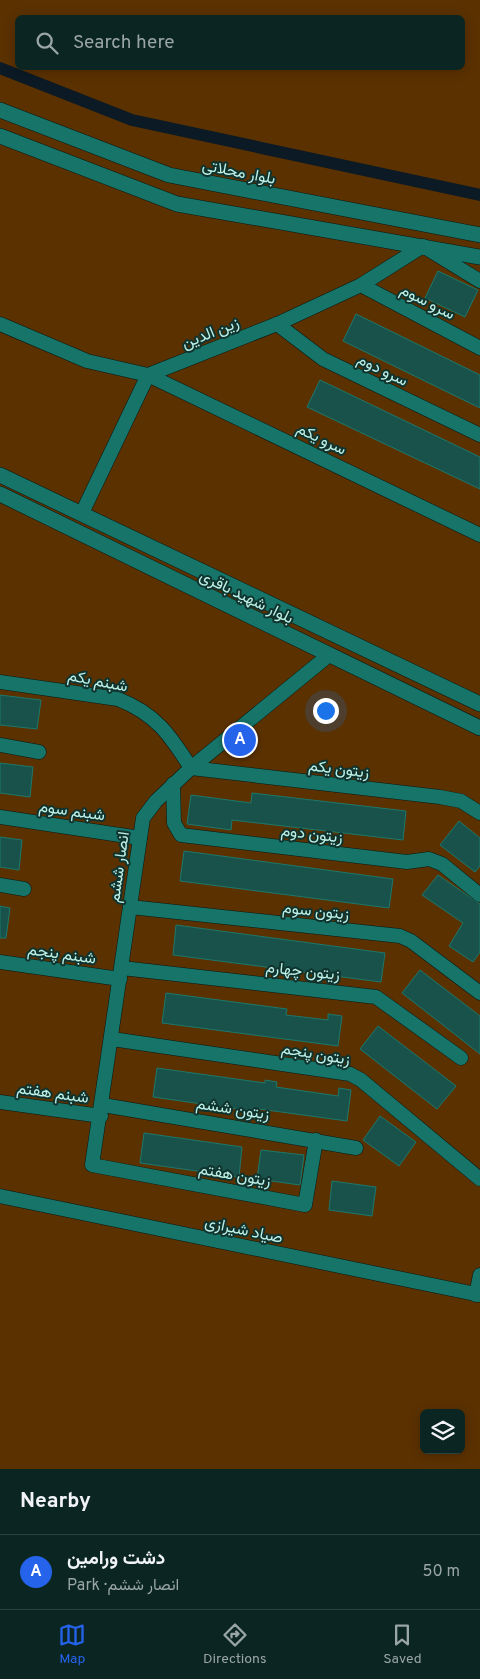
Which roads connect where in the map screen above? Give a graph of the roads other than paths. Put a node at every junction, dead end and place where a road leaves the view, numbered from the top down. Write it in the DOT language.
graph roads {
  1 [pos="0,110"];
  2 [pos="0,136"];
  3 [pos="425,224"];
  4 [pos="480,235"];
  5 [pos="423,246"];
  6 [pos="480,257"];
  7 [pos="480,281"];
  8 [pos="361,285"];
  9 [pos="0,324"];
  10 [pos="277,324"];
  11 [pos="480,348"];
  12 [pos="148,375"];
  13 [pos="480,435"];
  14 [pos="0,475"];
  15 [pos="0,494"];
  16 [pos="82,513"];
  17 [pos="480,535"];
  18 [pos="340,636"];
  19 [pos="329,655"];
  20 [pos="0,682"];
  21 [pos="480,704"];
  22 [pos="480,728"];
  23 [pos="0,745"];
  24 [pos="39,752"];
  25 [pos="191,768"];
  26 [pos="173,784"];
  27 [pos="480,813"];
  28 [pos="0,817"];
  29 [pos="140,838"];
  30 [pos="0,885"];
  31 [pos="24,889"];
  32 [pos="480,895"];
  33 [pos="130,907"];
  34 [pos="0,962"];
  35 [pos="121,973"];
  36 [pos="480,993"];
  37 [pos="112,1039"];
  38 [pos="461,1058"];
  39 [pos="0,1102"];
  40 [pos="102,1110"];
  41 [pos="316,1140"];
  42 [pos="356,1148"];
  43 [pos="92,1165"];
  44 [pos="480,1179"];
  45 [pos="0,1196"];
  46 [pos="480,1275"];
  47 [pos="478,1295"];
  1 -- 3 [label="street, بلوار محلاتی"];
  2 -- 5 [label="street"];
  3 -- 4 [label="street, بلوار محلاتی"];
  3 -- 5 [label="street"];
  5 -- 6 [label="street"];
  5 -- 7 [label="street"];
  5 -- 8 [label="street, زین الدین"];
  8 -- 10 [label="street, زین الدین"];
  8 -- 11 [label="street, سرو سوم"];
  9 -- 12 [label="street"];
  10 -- 12 [label="street, زین الدین"];
  10 -- 13 [label="street, سرو دوم"];
  12 -- 16 [label="street"];
  12 -- 17 [label="street, سرو یکم"];
  14 -- 16 [label="street, بلوار شهید باقری"];
  15 -- 19 [label="street, بلوار شهید باقری"];
  16 -- 18 [label="street, بلوار شهید باقری"];
  18 -- 19 [label="street"];
  18 -- 21 [label="street, بلوار شهید باقری"];
  19 -- 22 [label="street, بلوار شهید باقری"];
  19 -- 25 [label="street, انصار ششم"];
  20 -- 25 [label="street, شبنم یکم"];
  23 -- 24 [label="street"];
  25 -- 26 [label="street, انصار ششم"];
  25 -- 27 [label="street, زیتون یکم"];
  26 -- 29 [label="street, انصار ششم"];
  26 -- 32 [label="street, زیتون دوم"];
  28 -- 29 [label="street, شبنم سوم"];
  29 -- 33 [label="street, انصار ششم"];
  30 -- 31 [label="street"];
  33 -- 35 [label="street, انصار ششم"];
  33 -- 36 [label="street, زیتون سوم"];
  34 -- 35 [label="street, شبنم پنجم"];
  35 -- 37 [label="street, انصار ششم"];
  35 -- 38 [label="street, زیتون چهارم"];
  37 -- 40 [label="street, انصار ششم"];
  37 -- 44 [label="street, زیتون پنجم"];
  39 -- 40 [label="street, شبنم هفتم"];
  40 -- 41 [label="street, زیتون ششم"];
  40 -- 43 [label="street, انصار ششم"];
  41 -- 42 [label="street, زیتون ششم"];
  41 -- 43 [label="street, زیتون هفتم"];
  45 -- 47 [label="street, صیاد شیرازی"];
  46 -- 47 [label="street"];
}
